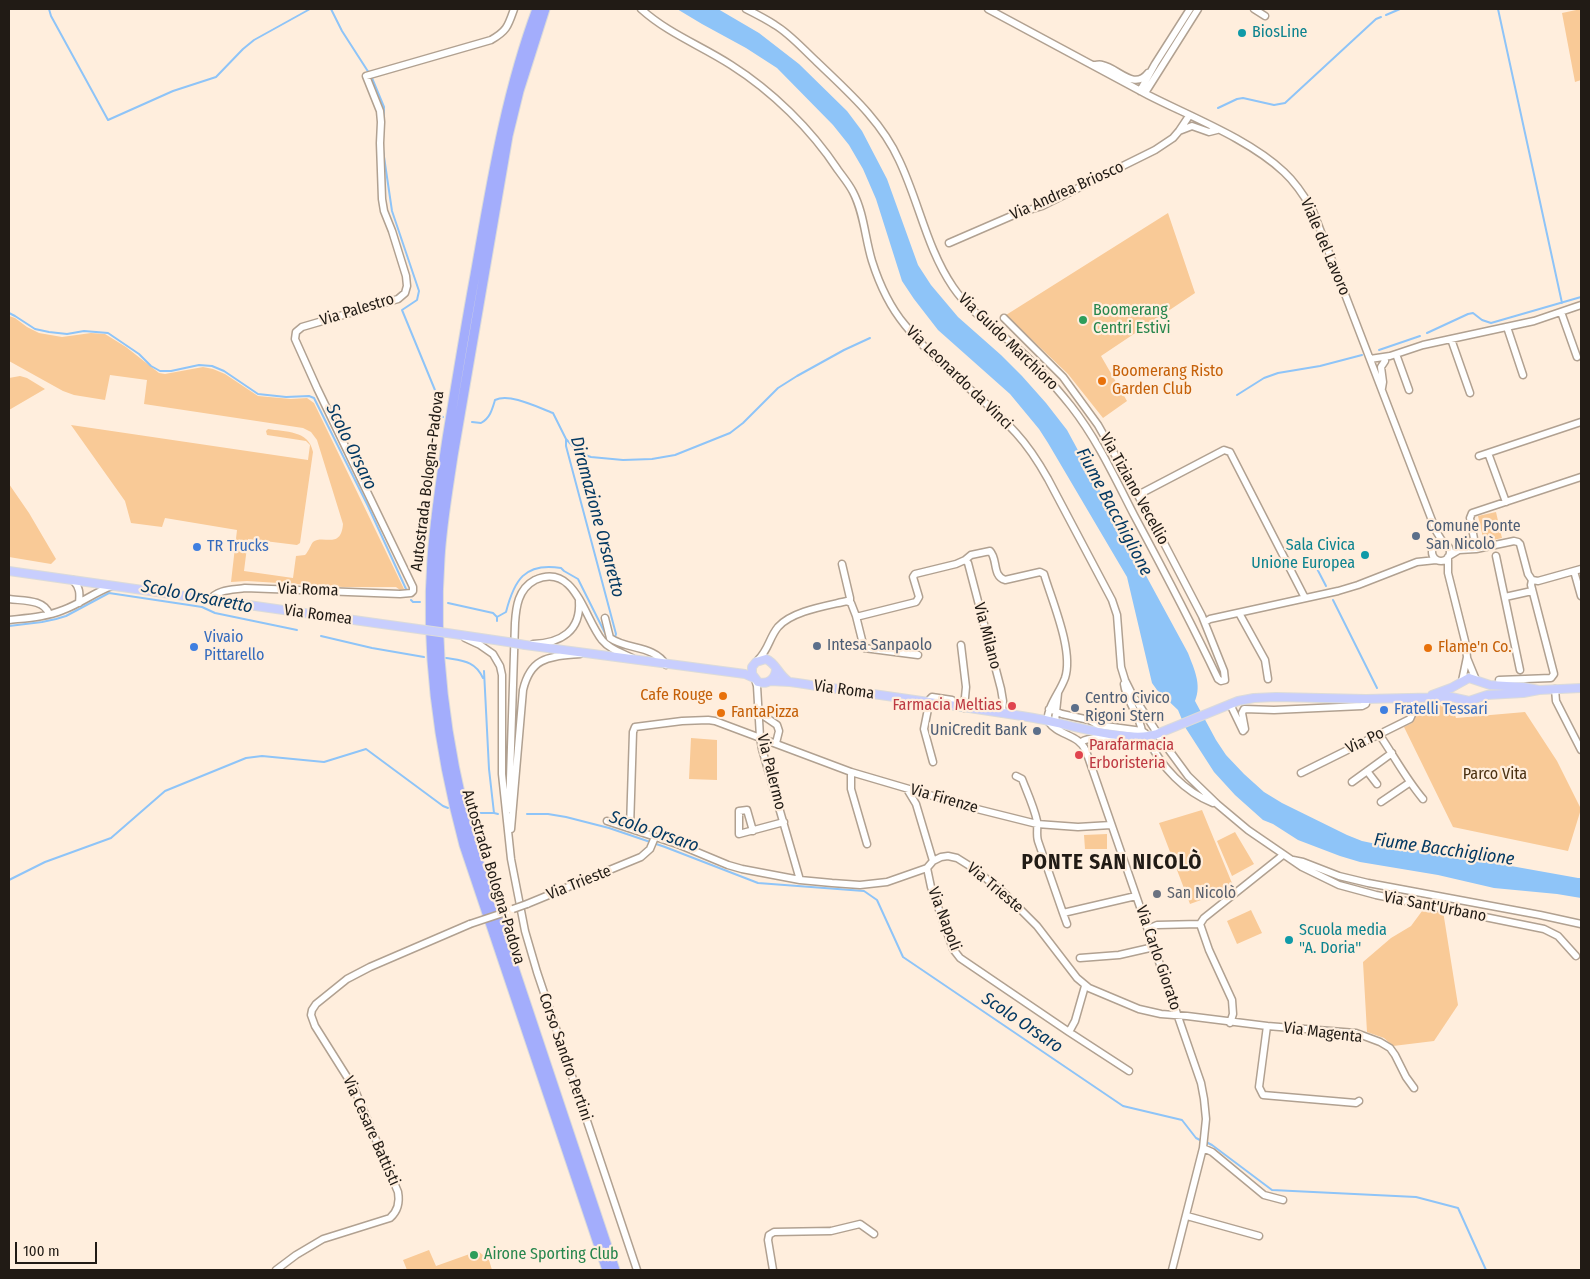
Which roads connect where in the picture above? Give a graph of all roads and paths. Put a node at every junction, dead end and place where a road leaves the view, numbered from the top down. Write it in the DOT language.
graph roads {
  1 [pos="514,9"];
  2 [pos="537,9"];
  3 [pos="545,9"];
  4 [pos="641,9"];
  5 [pos="746,9"];
  6 [pos="988,9"];
  7 [pos="1190,9"];
  8 [pos="1198,9"];
  9 [pos="1254,9"];
  10 [pos="1265,16"];
  11 [pos="1155,64"];
  12 [pos="1093,65"];
  13 [pos="1142,92"];
  14 [pos="1189,116"];
  15 [pos="1217,130"];
  16 [pos="1180,131"];
  17 [pos="949,243"];
  18 [pos="1581,305"];
  19 [pos="1561,312"];
  20 [pos="1004,318"];
  21 [pos="1507,327"];
  22 [pos="1451,339"];
  23 [pos="1390,357"];
  24 [pos="1577,357"];
  25 [pos="1370,360"];
  26 [pos="1373,367"];
  27 [pos="1523,375"];
  28 [pos="1382,389"];
  29 [pos="1409,390"];
  30 [pos="1470,393"];
  31 [pos="1581,422"];
  32 [pos="1488,453"];
  33 [pos="1480,456"];
  34 [pos="1581,476"];
  35 [pos="1138,495"];
  36 [pos="1506,502"];
  37 [pos="1436,532"];
  38 [pos="1446,545"];
  39 [pos="1433,548"];
  40 [pos="1476,549"];
  41 [pos="1459,550"];
  42 [pos="1449,556"];
  43 [pos="1496,556"];
  44 [pos="965,560"];
  45 [pos="1437,560"];
  46 [pos="1417,562"];
  47 [pos="842,564"];
  48 [pos="1578,570"];
  49 [pos="9,571"];
  50 [pos="1448,573"];
  51 [pos="73,580"];
  52 [pos="1532,580"];
  53 [pos="112,586"];
  54 [pos="1532,591"];
  55 [pos="408,594"];
  56 [pos="577,595"];
  57 [pos="1581,596"];
  58 [pos="1505,597"];
  59 [pos="1305,598"];
  60 [pos="9,599"];
  61 [pos="210,600"];
  62 [pos="850,601"];
  63 [pos="79,603"];
  64 [pos="1239,613"];
  65 [pos="49,614"];
  66 [pos="856,616"];
  67 [pos="605,618"];
  68 [pos="9,620"];
  69 [pos="1205,622"];
  70 [pos="447,634"];
  71 [pos="525,645"];
  72 [pos="961,645"];
  73 [pos="769,646"];
  74 [pos="591,654"];
  75 [pos="918,655"];
  76 [pos="1466,657"];
  77 [pos="639,661"];
  78 [pos="756,662"];
  79 [pos="666,665"];
  80 [pos="774,665"];
  81 [pos="1520,670"];
  82 [pos="733,673"];
  83 [pos="754,678"];
  84 [pos="1268,679"];
  85 [pos="1125,680"];
  86 [pos="1499,680"];
  87 [pos="1221,681"];
  88 [pos="1477,681"];
  89 [pos="768,682"];
  90 [pos="790,682"];
  91 [pos="1461,682"];
  92 [pos="1581,688"];
  93 [pos="1539,690"];
  94 [pos="1555,690"];
  95 [pos="758,691"];
  96 [pos="1416,698"];
  97 [pos="1477,698"];
  98 [pos="1366,699"];
  99 [pos="1466,700"];
  100 [pos="929,702"];
  101 [pos="1230,704"];
  102 [pos="960,708"];
  103 [pos="1053,710"];
  104 [pos="758,712"];
  105 [pos="1002,713"];
  106 [pos="1050,721"];
  107 [pos="1160,733"];
  108 [pos="1379,734"];
  109 [pos="760,737"];
  110 [pos="1147,737"];
  111 [pos="1081,742"];
  112 [pos="776,743"];
  113 [pos="1581,750"];
  114 [pos="1392,753"];
  115 [pos="933,762"];
  116 [pos="1367,771"];
  117 [pos="851,772"];
  118 [pos="1301,773"];
  119 [pos="1016,776"];
  120 [pos="1352,782"];
  121 [pos="1409,783"];
  122 [pos="1377,784"];
  123 [pos="906,788"];
  124 [pos="922,794"];
  125 [pos="1423,799"];
  126 [pos="1381,802"];
  127 [pos="916,804"];
  128 [pos="1217,804"];
  129 [pos="920,815"];
  130 [pos="607,821"];
  131 [pos="784,822"];
  132 [pos="1037,824"];
  133 [pos="1111,825"];
  134 [pos="630,828"];
  135 [pos="753,831"];
  136 [pos="926,835"];
  137 [pos="509,840"];
  138 [pos="654,841"];
  139 [pos="867,844"];
  140 [pos="1280,853"];
  141 [pos="941,857"];
  142 [pos="1290,860"];
  143 [pos="933,861"];
  144 [pos="927,868"];
  145 [pos="800,880"];
  146 [pos="1136,896"];
  147 [pos="1063,913"];
  148 [pos="492,916"];
  149 [pos="1067,924"];
  150 [pos="1200,924"];
  151 [pos="1581,924"];
  152 [pos="1148,929"];
  153 [pos="1154,948"];
  154 [pos="1576,956"];
  155 [pos="1080,958"];
  156 [pos="1085,986"];
  157 [pos="1177,1013"];
  158 [pos="1230,1023"];
  159 [pos="1267,1026"];
  160 [pos="1069,1032"];
  161 [pos="1129,1071"];
  162 [pos="1414,1088"];
  163 [pos="1359,1101"];
  164 [pos="1204,1147"];
  165 [pos="1284,1200"];
  166 [pos="1187,1216"];
  167 [pos="874,1234"];
  168 [pos="1259,1236"];
  169 [pos="1177,1252"];
  170 [pos="276,1270"];
  171 [pos="607,1270"];
  172 [pos="615,1270"];
  173 [pos="637,1270"];
  174 [pos="773,1270"];
  175 [pos="1172,1270"];
  176 [pos="1178,1270"];
  1 -- 55 [label="street, Via Palestro"];
  2 -- 171 [label="highway, Autostrada Bologna-Padova"];
  3 -- 172 [label="highway, Autostrada Bologna-Padova"];
  4 -- 85 [label="street, Via Leonardo da Vinci"];
  5 -- 87 [label="street, Via Guido Marchioro"];
  6 -- 12 [label="street, Viale del Lavoro"];
  7 -- 11 [label="street"];
  8 -- 13 [label="street"];
  9 -- 10 [label="street"];
  11 -- 12 [label="street"];
  11 -- 13 [label="street"];
  12 -- 13 [label="street, Viale del Lavoro"];
  13 -- 14 [label="street, Viale del Lavoro"];
  14 -- 15 [label="street, Viale del Lavoro"];
  14 -- 16 [label="street, Via Andrea Briosco"];
  15 -- 16 [label="street"];
  15 -- 25 [label="street, Viale del Lavoro"];
  16 -- 17 [label="street, Via Andrea Briosco"];
  18 -- 19 [label="street"];
  19 -- 21 [label="street"];
  19 -- 24 [label="street"];
  20 -- 35 [label="street, Via Tiziano Vecellio"];
  21 -- 22 [label="street"];
  21 -- 27 [label="street"];
  22 -- 23 [label="street"];
  22 -- 30 [label="street"];
  23 -- 25 [label="street"];
  23 -- 26 [label="street"];
  23 -- 28 [label="street"];
  23 -- 29 [label="street"];
  25 -- 26 [label="street, Viale del Lavoro"];
  26 -- 28 [label="street, Viale del Lavoro"];
  28 -- 37 [label="street, Viale del Lavoro"];
  31 -- 32 [label="street"];
  32 -- 33 [label="street"];
  32 -- 36 [label="street"];
  34 -- 36 [label="street"];
  35 -- 59 [label="street"];
  35 -- 69 [label="street, Via Tiziano Vecellio"];
  36 -- 40 [label="street"];
  37 -- 38 [label="street, Viale del Lavoro"];
  37 -- 39 [label="street, Viale del Lavoro"];
  38 -- 39 [label="street"];
  38 -- 41 [label="street"];
  38 -- 42 [label="street, Viale del Lavoro"];
  39 -- 45 [label="street, Viale del Lavoro"];
  39 -- 46 [label="street"];
  40 -- 41 [label="street"];
  40 -- 52 [label="street"];
  41 -- 42 [label="street"];
  42 -- 45 [label="street"];
  42 -- 50 [label="street, Viale del Lavoro"];
  43 -- 58 [label="street"];
  44 -- 66 [label="street"];
  44 -- 103 [label="street"];
  44 -- 105 [label="street, Via Milano"];
  45 -- 46 [label="street"];
  45 -- 50 [label="street, Viale del Lavoro"];
  46 -- 59 [label="street"];
  47 -- 62 [label="street"];
  48 -- 52 [label="street"];
  48 -- 57 [label="street"];
  49 -- 51 [label="main road, Via Romea"];
  50 -- 76 [label="street, Viale del Lavoro"];
  51 -- 53 [label="main road, Via Romea"];
  51 -- 63 [label="street"];
  52 -- 54 [label="street"];
  53 -- 61 [label="main road, Via Romea"];
  53 -- 63 [label="street"];
  54 -- 58 [label="street"];
  54 -- 86 [label="street"];
  55 -- 61 [label="street, Via Roma"];
  56 -- 71 [label="street"];
  56 -- 77 [label="street, Corso Sandro Pertini"];
  56 -- 137 [label="street, Corso Sandro Pertini"];
  58 -- 81 [label="street"];
  59 -- 64 [label="street"];
  60 -- 65 [label="street"];
  61 -- 70 [label="main road, Via Romea, bridge"];
  62 -- 66 [label="street"];
  62 -- 73 [label="street"];
  63 -- 65 [label="street"];
  64 -- 69 [label="street"];
  64 -- 84 [label="street"];
  65 -- 68 [label="street"];
  66 -- 75 [label="street"];
  67 -- 79 [label="street"];
  69 -- 87 [label="street, Via Tiziano Vecellio"];
  70 -- 71 [label="main road, Via Romea, bridge"];
  70 -- 137 [label="street, Corso Sandro Pertini"];
  71 -- 74 [label="main road"];
  72 -- 102 [label="street"];
  73 -- 78 [label="street"];
  73 -- 80 [label="street"];
  74 -- 77 [label="main road"];
  74 -- 137 [label="street, Corso Sandro Pertini"];
  76 -- 88 [label="street, Viale del Lavoro"];
  76 -- 91 [label="street, Viale del Lavoro"];
  77 -- 79 [label="main road"];
  78 -- 80 [label="main road"];
  78 -- 82 [label="main road"];
  78 -- 83 [label="main road"];
  79 -- 82 [label="main road"];
  80 -- 89 [label="main road"];
  80 -- 90 [label="main road"];
  82 -- 83 [label="main road"];
  83 -- 89 [label="main road"];
  83 -- 95 [label="street, Via Palermo"];
  85 -- 107 [label="street, Via Leonardo da Vinci"];
  85 -- 110 [label="street, Via Leonardo da Vinci"];
  88 -- 91 [label="main road"];
  88 -- 93 [label="main road"];
  88 -- 97 [label="main road"];
  89 -- 90 [label="main road, Via Roma"];
  89 -- 95 [label="street"];
  90 -- 100 [label="main road, Via Roma"];
  91 -- 96 [label="main road"];
  91 -- 99 [label="main road"];
  92 -- 94 [label="main road"];
  93 -- 94 [label="main road"];
  93 -- 97 [label="main road"];
  94 -- 113 [label="street"];
  95 -- 104 [label="street, Via Palermo"];
  96 -- 98 [label="main road, Via Roma"];
  96 -- 99 [label="main road"];
  96 -- 108 [label="street, Via Po"];
  97 -- 99 [label="main road"];
  98 -- 101 [label="main road, Via Roma"];
  98 -- 101 [label="street"];
  100 -- 102 [label="main road, Via Roma"];
  100 -- 115 [label="street"];
  101 -- 107 [label="main road, Via Roma"];
  102 -- 105 [label="main road, Via Roma"];
  103 -- 106 [label="street"];
  103 -- 110 [label="street"];
  104 -- 109 [label="street, Via Palermo"];
  104 -- 112 [label="street"];
  105 -- 106 [label="main road, Via Roma"];
  106 -- 107 [label="main road, Via Roma"];
  106 -- 111 [label="street"];
  107 -- 128 [label="street, Via Sant'Urbano"];
  108 -- 114 [label="street"];
  108 -- 118 [label="street, Via Po"];
  109 -- 112 [label="street, Via Firenze"];
  109 -- 131 [label="street, Via Palermo"];
  109 -- 134 [label="street, Via Firenze"];
  110 -- 111 [label="street"];
  110 -- 128 [label="street, Via Sant'Urbano"];
  111 -- 133 [label="street, Via Carlo Giorato"];
  112 -- 117 [label="street, Via Firenze"];
  114 -- 116 [label="street"];
  114 -- 121 [label="street"];
  116 -- 120 [label="street"];
  116 -- 122 [label="street"];
  117 -- 123 [label="street, Via Firenze"];
  117 -- 139 [label="street"];
  119 -- 132 [label="street"];
  121 -- 125 [label="street"];
  121 -- 126 [label="street"];
  123 -- 124 [label="street, Via Firenze"];
  123 -- 127 [label="street"];
  124 -- 127 [label="street"];
  124 -- 129 [label="street"];
  124 -- 132 [label="street, Via Firenze"];
  127 -- 129 [label="street"];
  128 -- 140 [label="street, Via Sant'Urbano"];
  129 -- 136 [label="street"];
  130 -- 134 [label="street"];
  131 -- 135 [label="street, Via Palermo"];
  131 -- 145 [label="street, Via Palermo"];
  132 -- 133 [label="street, Via Firenze"];
  132 -- 147 [label="street"];
  133 -- 146 [label="street, Via Carlo Giorato"];
  134 -- 138 [label="street"];
  135 -- 135 [label="street, Via Palermo"];
  136 -- 141 [label="street"];
  136 -- 143 [label="street"];
  137 -- 173 [label="street, Corso Sandro Pertini"];
  138 -- 145 [label="street"];
  138 -- 148 [label="street, Via Trieste, bridge"];
  140 -- 142 [label="street, Via Sant'Urbano"];
  140 -- 150 [label="street"];
  141 -- 143 [label="street"];
  141 -- 156 [label="street, Via Trieste"];
  142 -- 151 [label="street, Via Sant'Urbano"];
  142 -- 154 [label="street, Via Sant'Urbano"];
  143 -- 144 [label="street"];
  144 -- 145 [label="street"];
  144 -- 160 [label="street, Via Napoli"];
  146 -- 147 [label="street"];
  146 -- 152 [label="street, Via Carlo Giorato"];
  147 -- 149 [label="street"];
  148 -- 170 [label="street, Via Cesare Battisti, bridge"];
  150 -- 152 [label="street"];
  150 -- 158 [label="street"];
  152 -- 153 [label="street, Via Carlo Giorato"];
  153 -- 155 [label="street"];
  153 -- 157 [label="street, Via Carlo Giorato"];
  156 -- 157 [label="street, Via Trieste"];
  156 -- 160 [label="street"];
  157 -- 158 [label="street, Via Magenta"];
  157 -- 164 [label="street, Via Carlo Giorato"];
  158 -- 159 [label="street, Via Magenta"];
  159 -- 162 [label="street, Via Magenta"];
  159 -- 163 [label="street, Via Magenta"];
  160 -- 161 [label="street, Via Napoli"];
  164 -- 165 [label="street"];
  164 -- 166 [label="street, Via Carlo Giorato"];
  166 -- 168 [label="street"];
  166 -- 169 [label="street, Via Carlo Giorato"];
  167 -- 174 [label="street"];
  169 -- 175 [label="street, Via Carlo Giorato"];
  169 -- 176 [label="street"];
}
